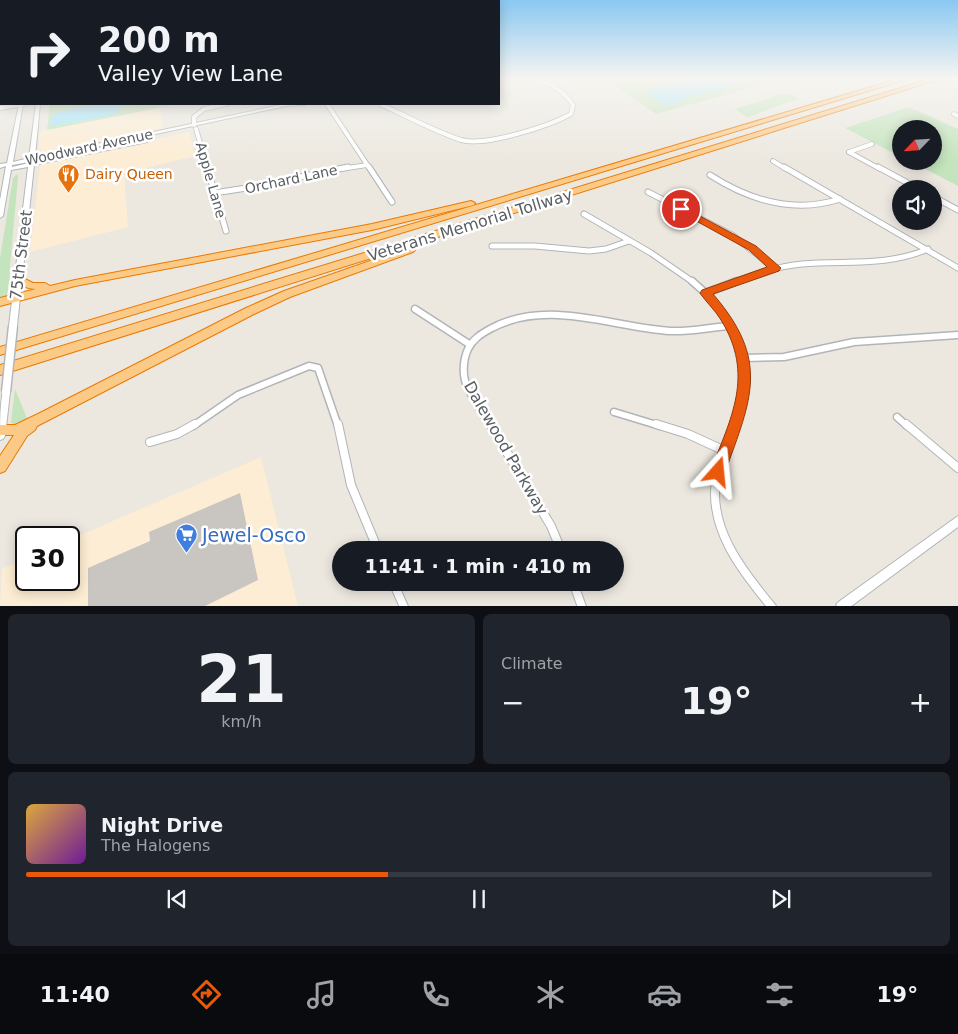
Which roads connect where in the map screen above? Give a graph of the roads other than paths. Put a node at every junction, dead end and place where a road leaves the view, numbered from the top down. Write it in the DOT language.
graph roads {
  1 [pos="22,106"];
  2 [pos="38,106"];
  3 [pos="209,106"];
  4 [pos="275,106"];
  5 [pos="295,106"];
  6 [pos="328,106"];
  7 [pos="385,106"];
  8 [pos="573,106"];
  9 [pos="814,106"];
  10 [pos="849,106"];
  11 [pos="195,127"];
  12 [pos="872,144"];
  13 [pos="773,161"];
  14 [pos="32,162"];
  15 [pos="367,165"];
  16 [pos="0,166"];
  17 [pos="9,166"];
  18 [pos="0,170"];
  19 [pos="710,176"];
  20 [pos="901,180"];
  21 [pos="530,192"];
  22 [pos="648,192"];
  23 [pos="214,193"];
  24 [pos="840,199"];
  25 [pos="942,201"];
  26 [pos="392,202"];
  27 [pos="1,204"];
  28 [pos="517,210"];
  29 [pos="958,210"];
  30 [pos="584,214"];
  31 [pos="0,216"];
  32 [pos="226,231"];
  33 [pos="629,241"];
  34 [pos="492,246"];
  35 [pos="928,249"];
  36 [pos="775,268"];
  37 [pos="958,268"];
  38 [pos="19,279"];
  39 [pos="76,283"];
  40 [pos="706,293"];
  41 [pos="16,297"];
  42 [pos="0,302"];
  43 [pos="416,309"];
  44 [pos="730,326"];
  45 [pos="958,336"];
  46 [pos="469,344"];
  47 [pos="0,351"];
  48 [pos="743,358"];
  49 [pos="0,370"];
  50 [pos="614,412"];
  51 [pos="897,417"];
  52 [pos="42,418"];
  53 [pos="0,432"];
  54 [pos="150,442"];
  55 [pos="724,451"];
  56 [pos="0,467"];
  57 [pos="958,468"];
  58 [pos="958,521"];
  59 [pos="374,541"];
  60 [pos="557,541"];
  61 [pos="397,591"];
  62 [pos="576,591"];
  63 [pos="404,606"];
  64 [pos="582,606"];
  65 [pos="772,606"];
  66 [pos="841,606"];
  1 -- 17 [label="main road, 75th Street"];
  2 -- 14 [label="main road, 75th Street"];
  3 -- 11 [label="street"];
  4 -- 11 [label="main road, Woodward Avenue"];
  5 -- 11 [label="main road, Woodward Avenue"];
  6 -- 15 [label="street"];
  7 -- 8 [label="street"];
  9 -- 21 [label="highway, Veterans Memorial Tollway"];
  10 -- 28 [label="highway, Veterans Memorial Tollway"];
  11 -- 14 [label="main road, Woodward Avenue"];
  11 -- 23 [label="street, Apple Lane"];
  12 -- 20 [label="street"];
  13 -- 24 [label="street"];
  14 -- 17 [label="main road, Woodward Avenue"];
  14 -- 38 [label="main road, 75th Street"];
  15 -- 23 [label="street, Orchard Lane"];
  15 -- 26 [label="street"];
  16 -- 17 [label="main road, Woodward Avenue"];
  17 -- 18 [label="main road, Woodward Avenue"];
  17 -- 27 [label="main road, 75th Street"];
  19 -- 24 [label="street"];
  21 -- 39 [label="highway"];
  21 -- 47 [label="highway, Veterans Memorial Tollway"];
  22 -- 36 [label="street"];
  23 -- 32 [label="street, Apple Lane"];
  24 -- 35 [label="street"];
  25 -- 29 [label="street"];
  27 -- 31 [label="main road, 75th Street"];
  28 -- 49 [label="highway, Veterans Memorial Tollway"];
  28 -- 52 [label="highway"];
  30 -- 33 [label="street"];
  33 -- 34 [label="street"];
  33 -- 40 [label="street"];
  35 -- 36 [label="street"];
  35 -- 37 [label="street"];
  36 -- 40 [label="street"];
  38 -- 39 [label="highway"];
  38 -- 41 [label="main road, 75th Street"];
  39 -- 41 [label="highway"];
  40 -- 44 [label="street"];
  41 -- 42 [label="highway"];
  41 -- 53 [label="main road, 75th Street, bridge"];
  43 -- 46 [label="street"];
  44 -- 46 [label="street"];
  44 -- 48 [label="street"];
  45 -- 48 [label="street"];
  46 -- 60 [label="street, Dalewood Parkway"];
  48 -- 55 [label="street"];
  50 -- 55 [label="street"];
  51 -- 57 [label="street"];
  52 -- 53 [label="highway"];
  52 -- 56 [label="highway"];
  54 -- 59 [label="street"];
  55 -- 65 [label="street"];
  58 -- 66 [label="street"];
  61 -- 63 [label="street"];
  62 -- 64 [label="street"];
}
